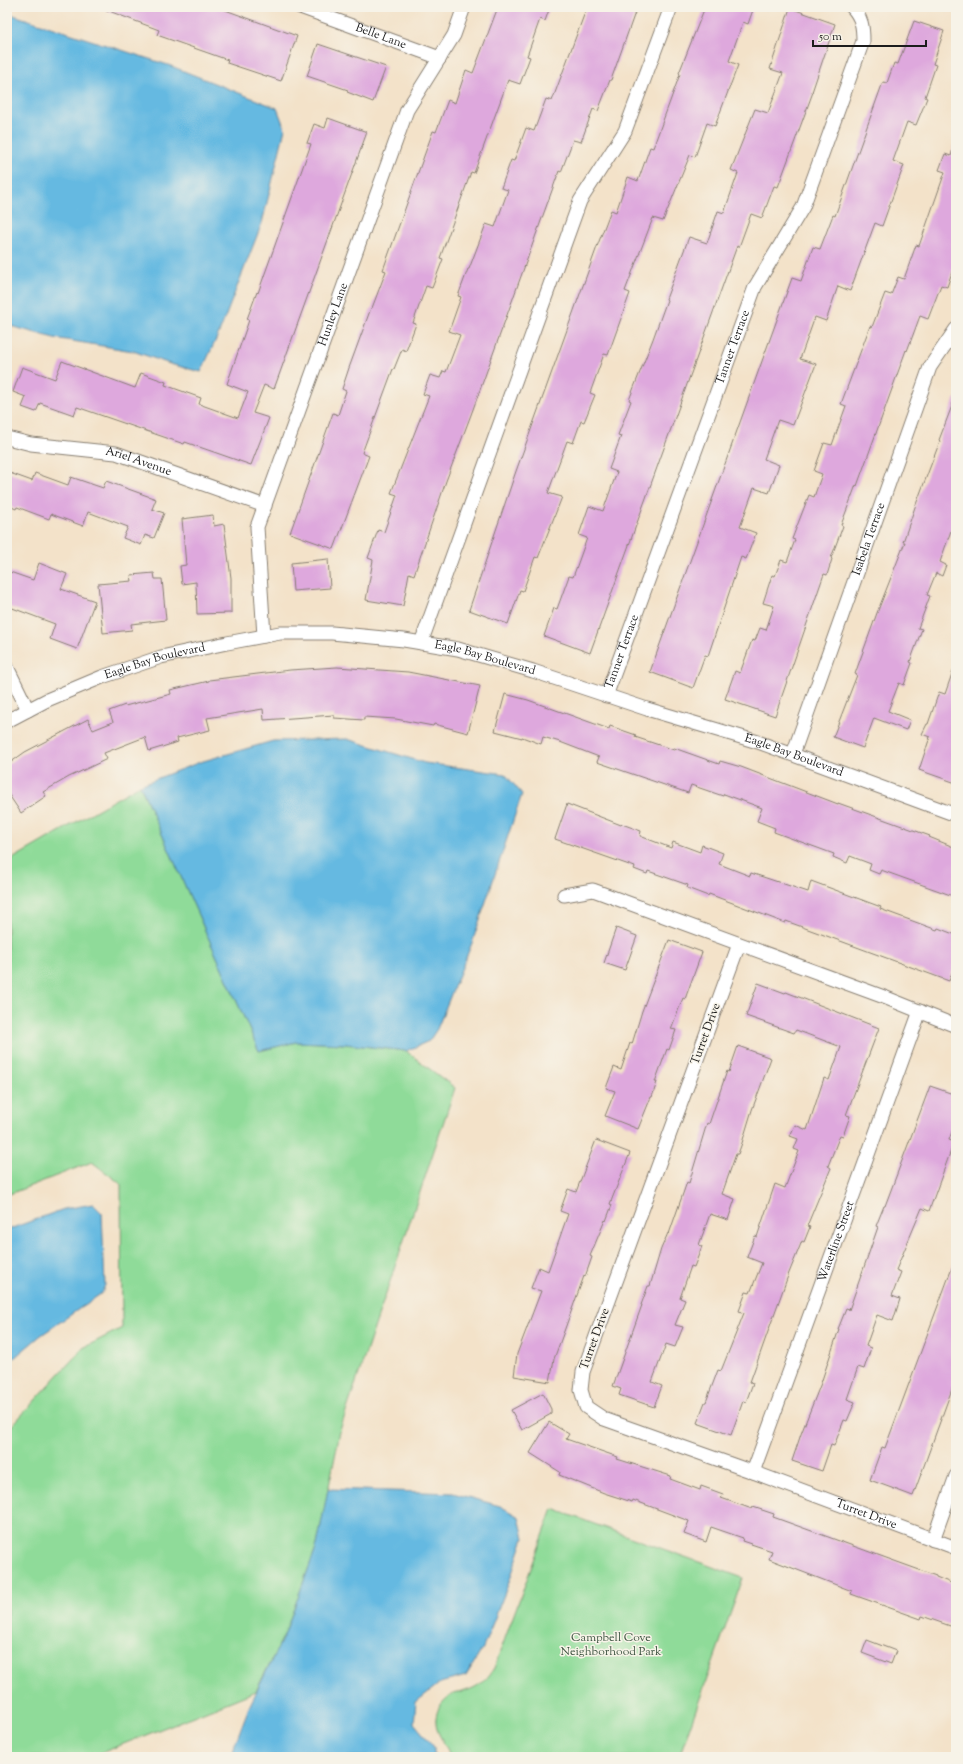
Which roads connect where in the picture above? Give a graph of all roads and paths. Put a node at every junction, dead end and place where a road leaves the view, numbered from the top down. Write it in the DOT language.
graph roads {
  1 [pos="300,7"];
  2 [pos="464,7"];
  3 [pos="671,7"];
  4 [pos="852,7"];
  5 [pos="440,58"];
  6 [pos="956,329"];
  7 [pos="7,438"];
  8 [pos="265,506"];
  9 [pos="264,636"];
  10 [pos="421,643"];
  11 [pos="7,667"];
  12 [pos="606,696"];
  13 [pos="28,710"];
  14 [pos="7,721"];
  15 [pos="793,754"];
  16 [pos="956,814"];
  17 [pos="564,896"];
  18 [pos="739,944"];
  19 [pos="920,1011"];
  20 [pos="956,1026"];
  21 [pos="753,1472"];
  22 [pos="956,1476"];
  23 [pos="933,1540"];
  24 [pos="956,1548"];
  1 -- 5 [label="street, Belle Lane"];
  2 -- 5 [label="street, Hunley Lane"];
  3 -- 10 [label="street"];
  4 -- 12 [label="street, Tanner Terrace"];
  5 -- 8 [label="street, Hunley Lane"];
  6 -- 15 [label="street, Isabela Terrace"];
  7 -- 8 [label="street, Ariel Avenue"];
  8 -- 9 [label="street, Hunley Lane"];
  9 -- 10 [label="street, Eagle Bay Boulevard"];
  9 -- 13 [label="street, Eagle Bay Boulevard"];
  10 -- 12 [label="street, Eagle Bay Boulevard"];
  11 -- 13 [label="street"];
  12 -- 15 [label="street, Eagle Bay Boulevard"];
  13 -- 14 [label="street, Eagle Bay Boulevard"];
  15 -- 16 [label="street, Eagle Bay Boulevard"];
  17 -- 18 [label="street"];
  18 -- 19 [label="street"];
  18 -- 21 [label="street, Turret Drive"];
  19 -- 20 [label="street"];
  19 -- 21 [label="street, Waterline Street"];
  21 -- 23 [label="street, Turret Drive"];
  22 -- 23 [label="street"];
  23 -- 24 [label="street, Turret Drive"];
}
